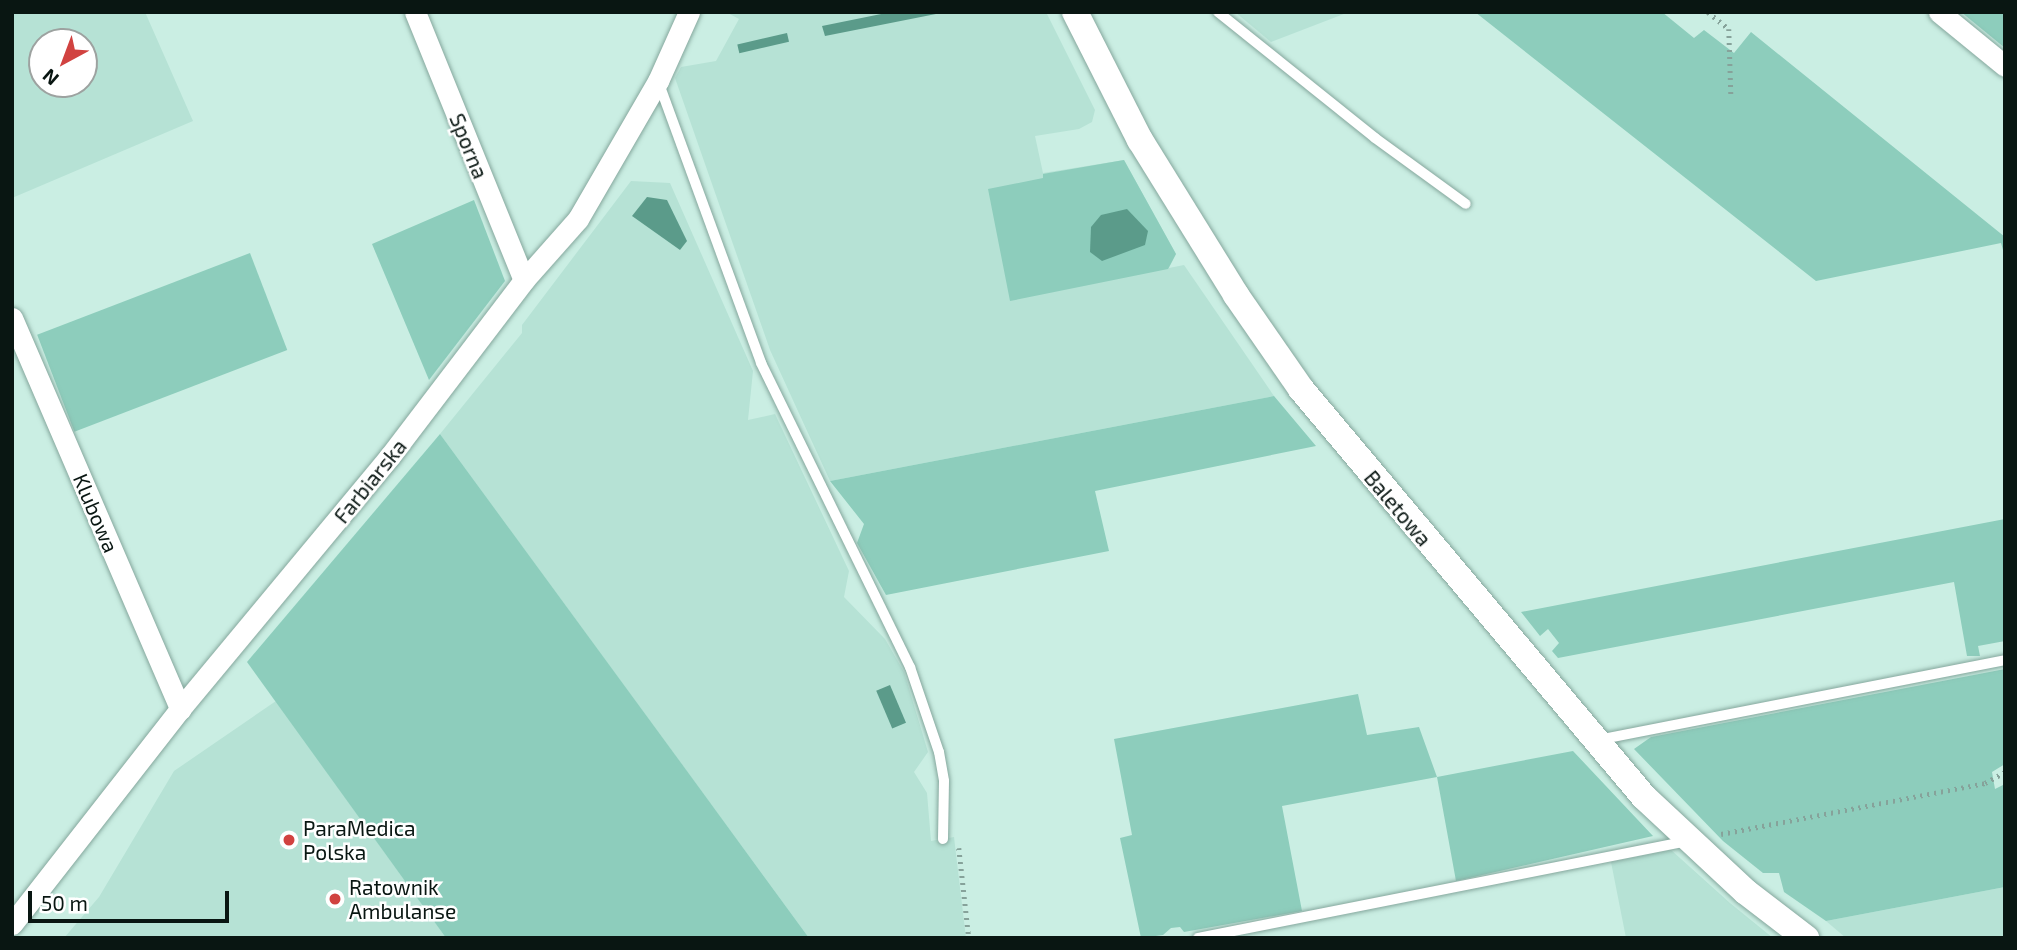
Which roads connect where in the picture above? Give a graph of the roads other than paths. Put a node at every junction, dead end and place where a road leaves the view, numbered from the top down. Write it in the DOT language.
graph roads {
  1 [pos="415,12"];
  2 [pos="689,12"];
  3 [pos="1075,12"];
  4 [pos="1218,12"];
  5 [pos="1939,12"];
  6 [pos="2005,65"];
  7 [pos="658,82"];
  8 [pos="1466,204"];
  9 [pos="524,281"];
  10 [pos="12,318"];
  11 [pos="2005,660"];
  12 [pos="180,709"];
  13 [pos="1595,741"];
  14 [pos="943,839"];
  15 [pos="1689,841"];
  16 [pos="12,924"];
  17 [pos="1198,938"];
  18 [pos="1806,938"];
  1 -- 9 [label="street, Sporna"];
  2 -- 7 [label="street, Farbiarska"];
  3 -- 13 [label="street, Baletowa"];
  4 -- 8 [label="lane"];
  5 -- 6 [label="street"];
  7 -- 9 [label="street, Farbiarska"];
  7 -- 14 [label="lane"];
  9 -- 12 [label="street, Farbiarska"];
  10 -- 12 [label="street, Klubowa"];
  11 -- 13 [label="lane"];
  12 -- 16 [label="street, Farbiarska"];
  13 -- 15 [label="street, Baletowa"];
  15 -- 17 [label="lane"];
  15 -- 18 [label="street, Baletowa"];
}
